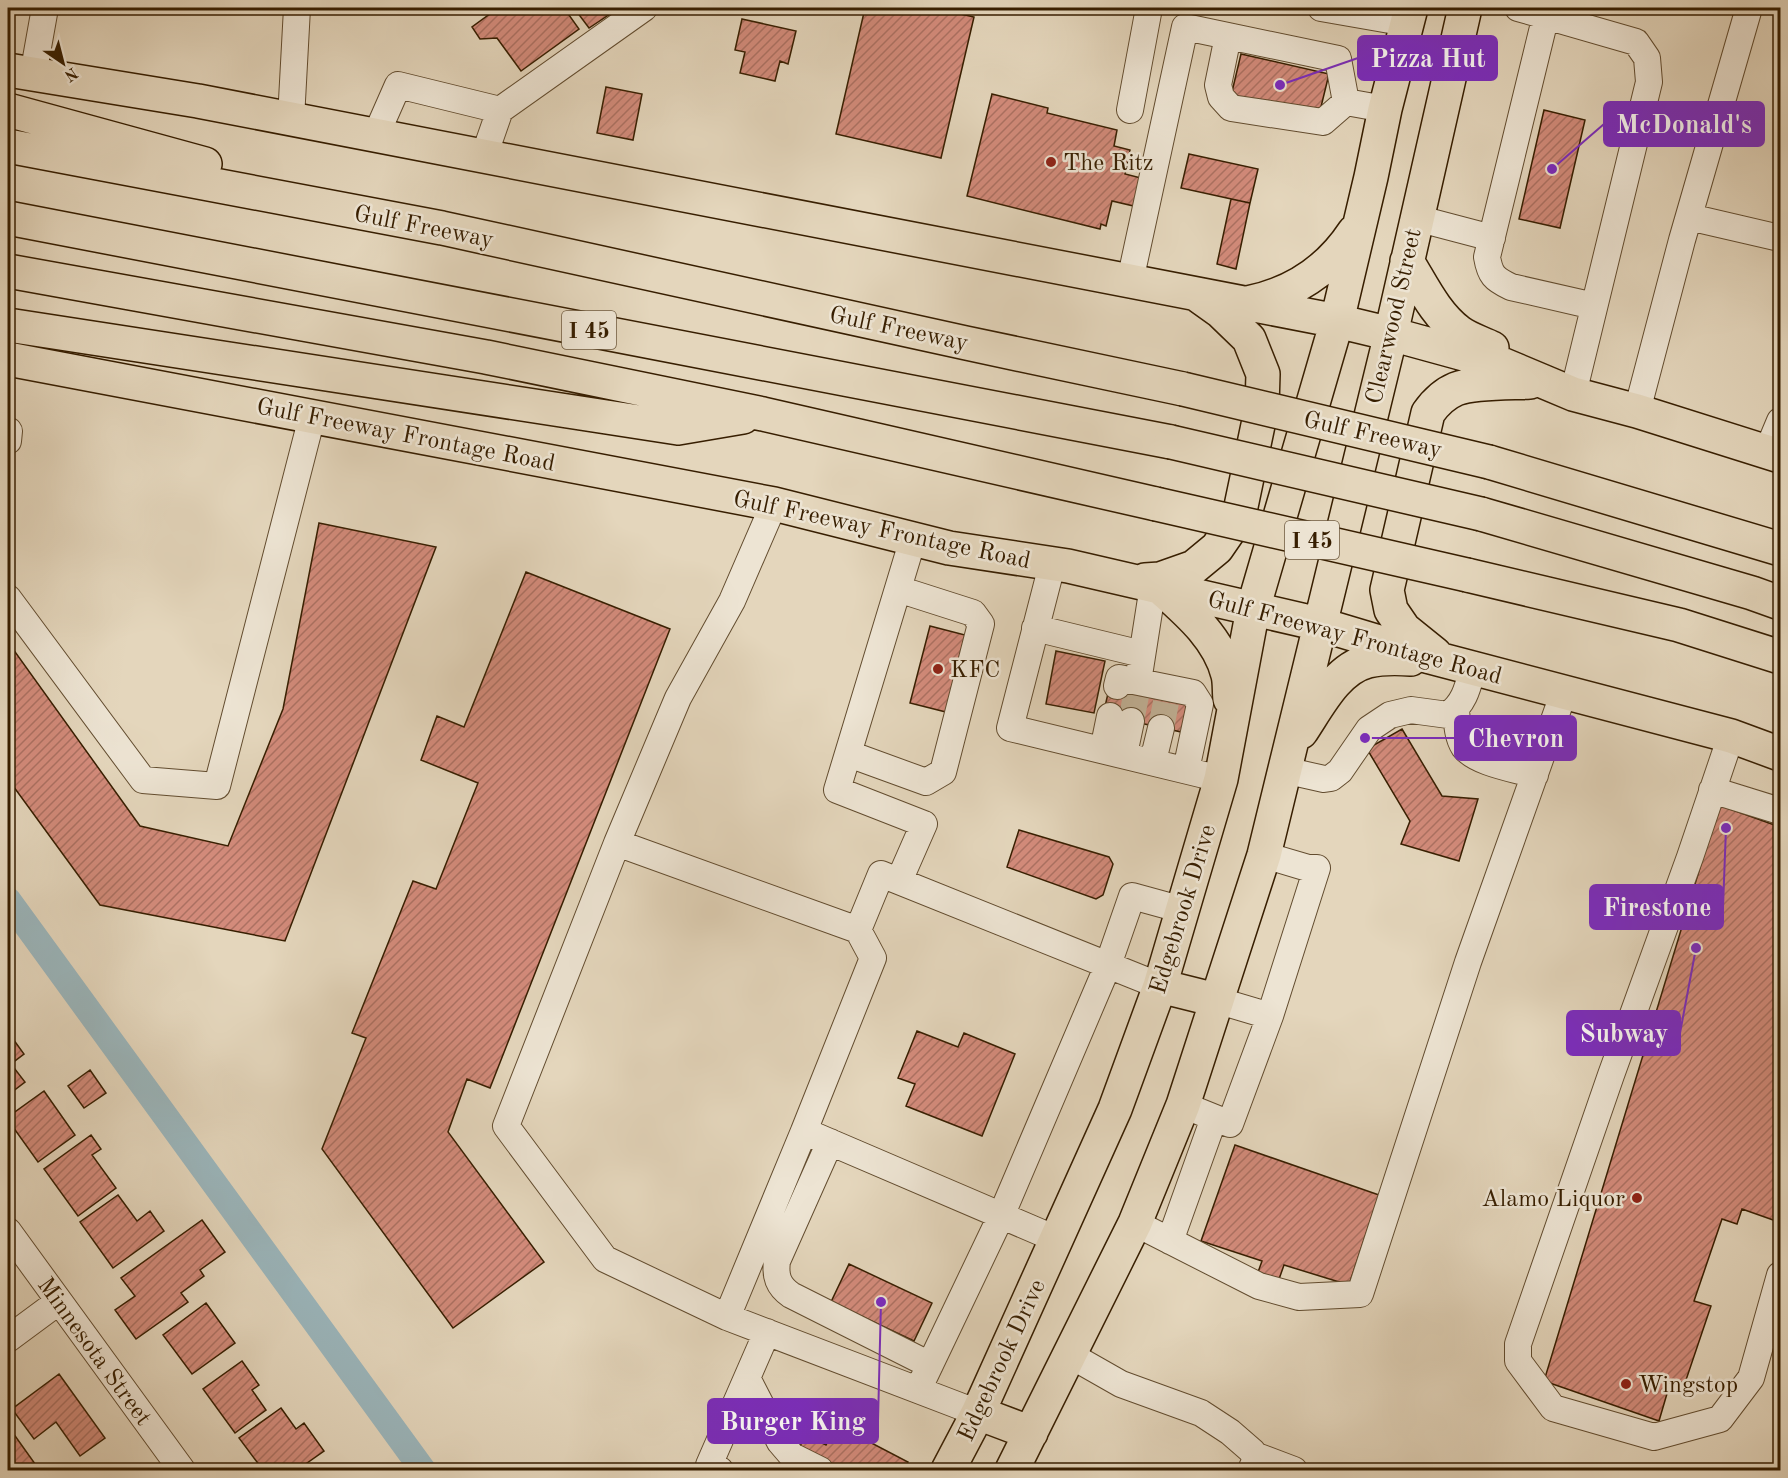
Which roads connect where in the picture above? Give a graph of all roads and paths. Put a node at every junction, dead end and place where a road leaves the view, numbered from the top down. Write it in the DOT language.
graph roads {
  1 [pos="45,8"];
  2 [pos="297,8"];
  3 [pos="644,8"];
  4 [pos="1149,8"];
  5 [pos="1321,8"];
  6 [pos="1465,8"];
  7 [pos="1518,8"];
  8 [pos="1749,8"];
  9 [pos="1409,15"];
  10 [pos="1546,15"];
  11 [pos="1589,17"];
  12 [pos="1228,36"];
  13 [pos="20,73"];
  14 [pos="1346,102"];
  15 [pos="1385,109"];
  16 [pos="8,110"];
  17 [pos="500,110"];
  18 [pos="1130,110"];
  19 [pos="291,119"];
  20 [pos="376,135"];
  21 [pos="8,146"];
  22 [pos="484,156"];
  23 [pos="1689,217"];
  24 [pos="8,218"];
  25 [pos="1416,218"];
  26 [pos="1358,226"];
  27 [pos="442,228"];
  28 [pos="1492,238"];
  29 [pos="1780,238"];
  30 [pos="1407,261"];
  31 [pos="8,271"];
  32 [pos="1130,281"];
  33 [pos="1195,293"];
  34 [pos="1246,303"];
  35 [pos="1594,306"];
  36 [pos="1337,321"];
  37 [pos="8,325"];
  38 [pos="1391,334"];
  39 [pos="8,359"];
  40 [pos="1559,388"];
  41 [pos="1637,411"];
  42 [pos="763,414"];
  43 [pos="312,417"];
  44 [pos="1780,421"];
  45 [pos="1774,454"];
  46 [pos="774,504"];
  47 [pos="913,539"];
  48 [pos="1780,549"];
  49 [pos="1052,565"];
  50 [pos="1148,585"];
  51 [pos="898,589"];
  52 [pos="8,598"];
  53 [pos="1780,603"];
  54 [pos="1252,609"];
  55 [pos="1319,624"];
  56 [pos="1035,628"];
  57 [pos="1142,654"];
  58 [pos="1780,657"];
  59 [pos="1441,659"];
  60 [pos="1473,668"];
  61 [pos="1564,692"];
  62 [pos="1456,709"];
  63 [pos="1121,719"];
  64 [pos="1232,719"];
  65 [pos="1161,728"];
  66 [pos="1731,736"];
  67 [pos="1113,752"];
  68 [pos="849,754"];
  69 [pos="1780,754"];
  70 [pos="1153,761"];
  71 [pos="1287,761"];
  72 [pos="1186,770"];
  73 [pos="1534,775"];
  74 [pos="1221,779"];
  75 [pos="1712,790"];
  76 [pos="1780,811"];
  77 [pos="617,843"];
  78 [pos="1264,855"];
  79 [pos="899,881"];
  80 [pos="1183,910"];
  81 [pos="858,930"];
  82 [pos="1107,965"];
  83 [pos="1160,986"];
  84 [pos="1216,1000"];
  85 [pos="1270,1016"];
  86 [pos="1183,1105"];
  87 [pos="1214,1118"];
  88 [pos="804,1131"];
  89 [pos="830,1142"];
  90 [pos="1001,1216"];
  91 [pos="1135,1223"];
  92 [pos="8,1231"];
  93 [pos="1056,1239"];
  94 [pos="1170,1241"];
  95 [pos="1780,1275"];
  96 [pos="58,1302"];
  97 [pos="727,1317"];
  98 [pos="767,1332"];
  99 [pos="8,1339"];
  100 [pos="1070,1355"];
  101 [pos="930,1365"];
  102 [pos="747,1378"];
  103 [pos="918,1390"];
  104 [pos="978,1413"];
  105 [pos="1031,1433"];
  106 [pos="1253,1463"];
  107 [pos="711,1469"];
  108 [pos="182,1470"];
  109 [pos="820,1470"];
  110 [pos="948,1470"];
  111 [pos="1012,1470"];
  112 [pos="1294,1470"];
  1 -- 13 [label="street"];
  2 -- 19 [label="street"];
  3 -- 17 [label="street"];
  4 -- 18 [label="street"];
  5 -- 9 [label="street"];
  6 -- 25 [label="main road, Clearwood Street"];
  7 -- 10 [label="street"];
  8 -- 23 [label="street"];
  9 -- 15 [label="main road"];
  10 -- 11 [label="street"];
  10 -- 28 [label="street"];
  11 -- 35 [label="street"];
  12 -- 14 [label="street"];
  12 -- 14 [label="street"];
  12 -- 32 [label="street"];
  13 -- 19 [label="main road"];
  14 -- 15 [label="street"];
  15 -- 26 [label="main road"];
  16 -- 27 [label="main road"];
  17 -- 20 [label="street"];
  17 -- 22 [label="street"];
  19 -- 20 [label="main road"];
  20 -- 22 [label="main road"];
  21 -- 27 [label="main road, Gulf Freeway"];
  22 -- 32 [label="main road"];
  23 -- 29 [label="street"];
  23 -- 41 [label="street"];
  24 -- 53 [label="main road, I 45, bridge"];
  25 -- 28 [label="street"];
  25 -- 30 [label="main road, Clearwood Street"];
  26 -- 34 [label="main road"];
  26 -- 36 [label="main road"];
  27 -- 48 [label="main road, Gulf Freeway, bridge"];
  28 -- 35 [label="street"];
  30 -- 38 [label="main road, Clearwood Street"];
  30 -- 40 [label="main road"];
  31 -- 42 [label="main road, I 45"];
  32 -- 33 [label="main road"];
  33 -- 34 [label="main road"];
  33 -- 50 [label="main road"];
  34 -- 36 [label="main road"];
  35 -- 40 [label="street"];
  36 -- 38 [label="main road"];
  36 -- 54 [label="main road, Edgebrook Drive"];
  37 -- 42 [label="main road"];
  38 -- 40 [label="main road"];
  38 -- 55 [label="main road, Clearwood Street"];
  39 -- 43 [label="main road, Gulf Freeway Frontage Road"];
  40 -- 41 [label="main road"];
  40 -- 59 [label="main road"];
  41 -- 45 [label="main road"];
  42 -- 58 [label="main road, I 45, bridge"];
  43 -- 46 [label="main road, Gulf Freeway Frontage Road"];
  43 -- 52 [label="street"];
  44 -- 45 [label="street"];
  46 -- 47 [label="main road, Gulf Freeway Frontage Road"];
  46 -- 77 [label="street"];
  47 -- 49 [label="main road, Gulf Freeway Frontage Road"];
  47 -- 51 [label="street"];
  49 -- 50 [label="main road, Gulf Freeway Frontage Road"];
  49 -- 56 [label="street"];
  50 -- 54 [label="main road, Gulf Freeway Frontage Road"];
  50 -- 57 [label="street"];
  50 -- 64 [label="main road"];
  51 -- 68 [label="street"];
  51 -- 68 [label="street"];
  54 -- 55 [label="main road, Gulf Freeway Frontage Road"];
  54 -- 64 [label="main road, Edgebrook Drive"];
  55 -- 59 [label="main road, Gulf Freeway Frontage Road"];
  55 -- 71 [label="main road"];
  56 -- 57 [label="street"];
  56 -- 67 [label="street"];
  57 -- 72 [label="street"];
  59 -- 60 [label="main road, Gulf Freeway Frontage Road"];
  59 -- 71 [label="main road"];
  60 -- 61 [label="main road, Gulf Freeway Frontage Road"];
  60 -- 62 [label="street"];
  61 -- 66 [label="main road, Gulf Freeway Frontage Road"];
  61 -- 73 [label="street"];
  62 -- 71 [label="street"];
  62 -- 73 [label="street"];
  63 -- 67 [label="street"];
  64 -- 74 [label="main road, Edgebrook Drive"];
  65 -- 70 [label="street"];
  66 -- 69 [label="main road, Gulf Freeway Frontage Road"];
  66 -- 75 [label="street"];
  67 -- 70 [label="street"];
  68 -- 79 [label="street"];
  70 -- 72 [label="street"];
  71 -- 78 [label="main road"];
  72 -- 74 [label="street"];
  73 -- 94 [label="street"];
  74 -- 80 [label="main road, Edgebrook Drive"];
  75 -- 76 [label="street"];
  75 -- 95 [label="street"];
  77 -- 81 [label="street"];
  77 -- 97 [label="street"];
  78 -- 84 [label="main road"];
  78 -- 85 [label="street"];
  79 -- 81 [label="street"];
  79 -- 82 [label="street"];
  80 -- 82 [label="street"];
  80 -- 83 [label="main road, Edgebrook Drive"];
  81 -- 88 [label="street"];
  82 -- 83 [label="street"];
  82 -- 90 [label="street"];
  83 -- 84 [label="main road"];
  83 -- 93 [label="main road, Edgebrook Drive"];
  84 -- 85 [label="street"];
  84 -- 86 [label="main road"];
  85 -- 87 [label="street"];
  86 -- 87 [label="street"];
  86 -- 91 [label="main road"];
  87 -- 94 [label="street"];
  88 -- 89 [label="street"];
  88 -- 97 [label="street"];
  89 -- 90 [label="street"];
  89 -- 101 [label="street"];
  90 -- 93 [label="street"];
  90 -- 101 [label="street"];
  91 -- 94 [label="street"];
  91 -- 100 [label="main road"];
  92 -- 96 [label="street, Minnesota Street"];
  93 -- 104 [label="main road, Edgebrook Drive"];
  96 -- 99 [label="street"];
  96 -- 108 [label="street, Minnesota Street"];
  97 -- 98 [label="street"];
  98 -- 102 [label="street"];
  98 -- 103 [label="street"];
  100 -- 105 [label="main road"];
  100 -- 106 [label="street"];
  101 -- 103 [label="street"];
  102 -- 107 [label="street"];
  102 -- 109 [label="street"];
  103 -- 104 [label="street"];
  104 -- 105 [label="main road"];
  104 -- 110 [label="main road, Edgebrook Drive"];
  105 -- 111 [label="main road"];
  106 -- 112 [label="street"];
}
